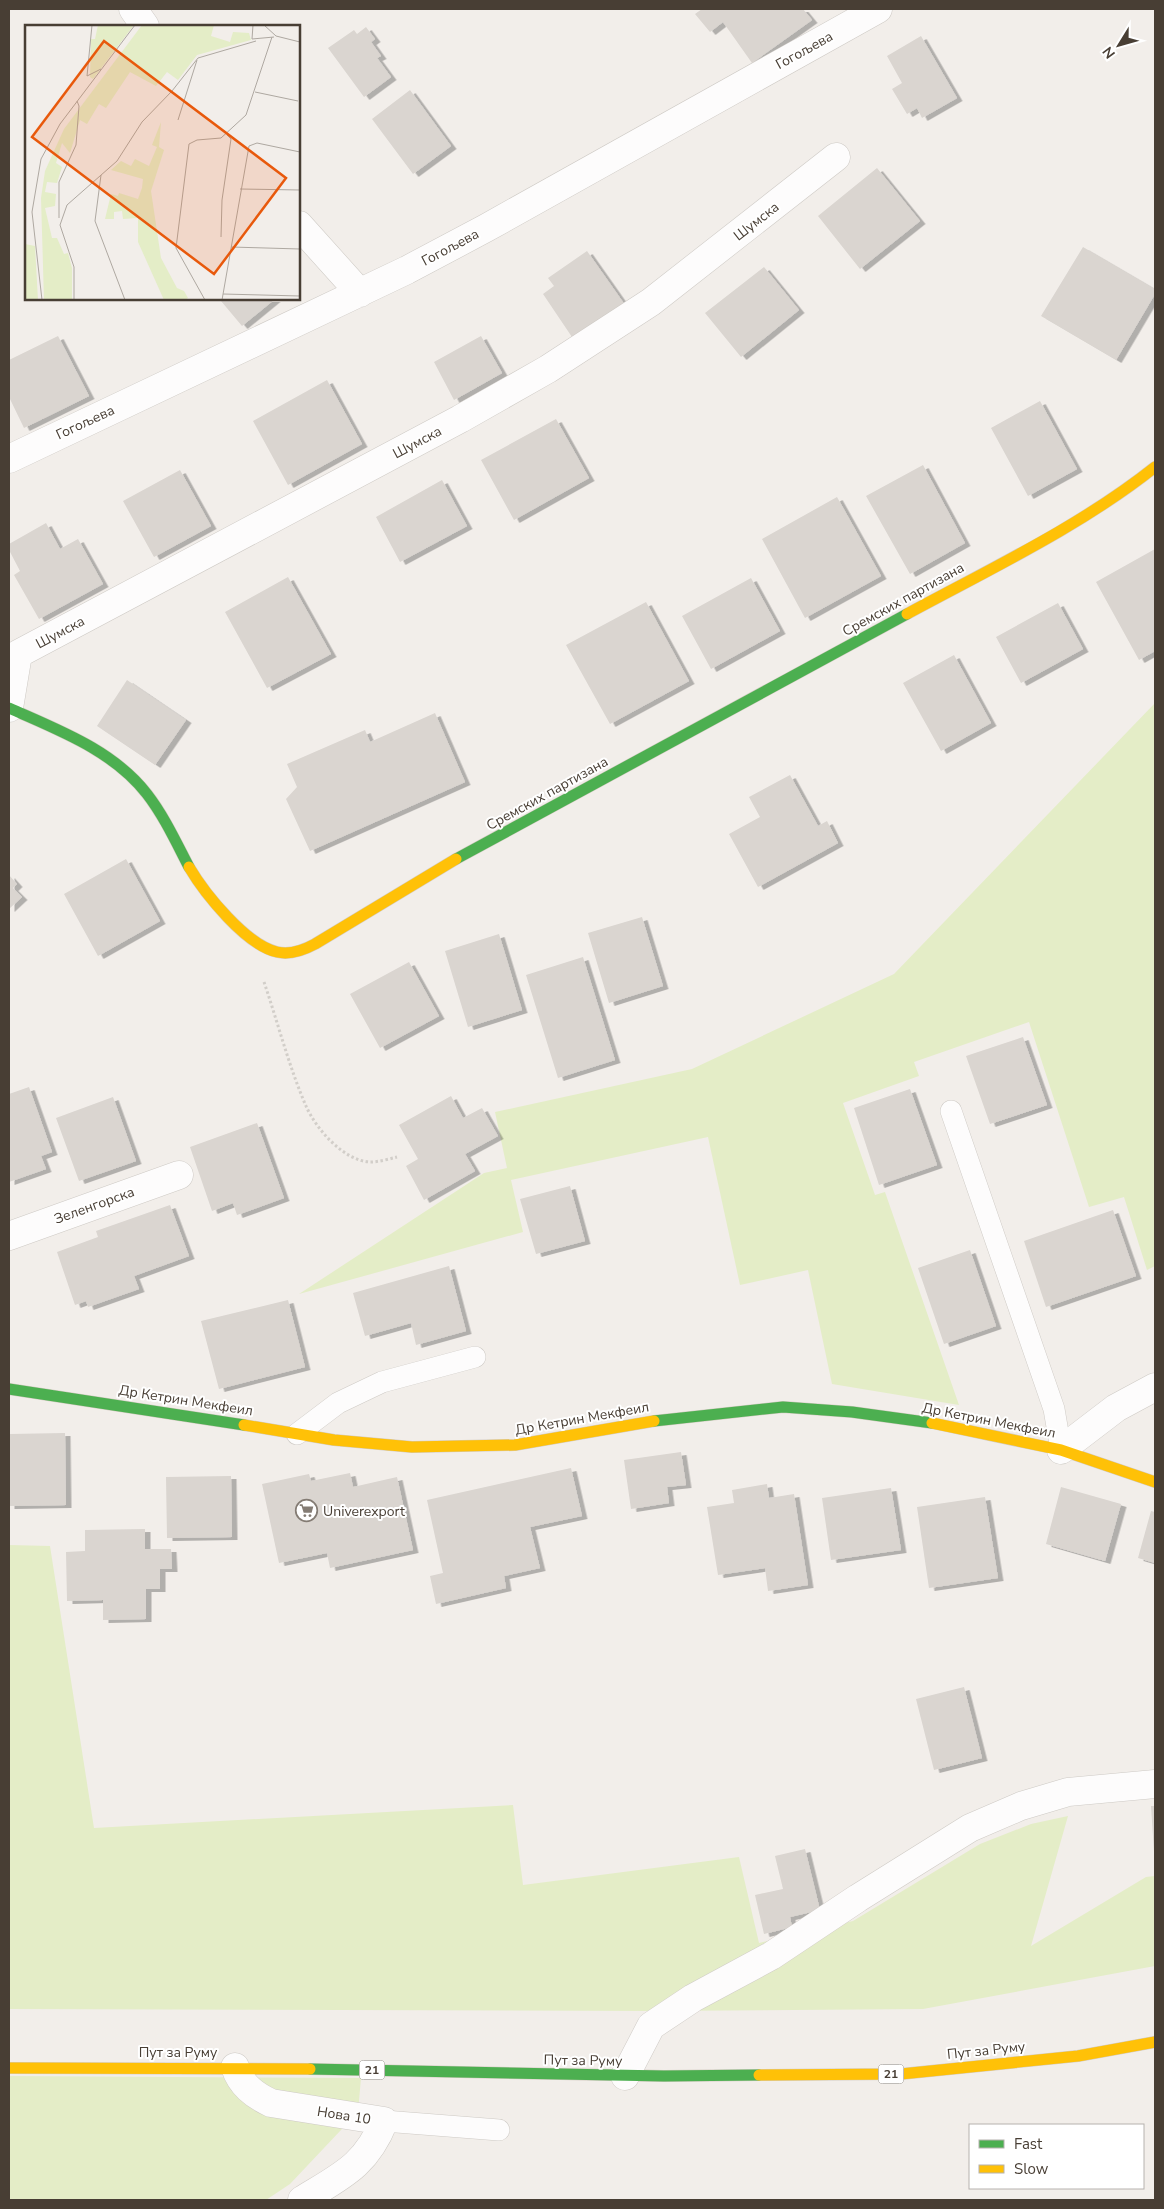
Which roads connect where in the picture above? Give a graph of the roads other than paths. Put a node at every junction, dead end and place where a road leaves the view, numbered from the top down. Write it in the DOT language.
graph roads {
  1 [pos="133,9"];
  2 [pos="861,13"];
  3 [pos="144,25"];
  4 [pos="836,157"];
  5 [pos="300,226"];
  6 [pos="360,293"];
  7 [pos="9,459"];
  8 [pos="1155,467"];
  9 [pos="9,708"];
  10 [pos="951,1111"];
  11 [pos="179,1174"];
  12 [pos="9,1236"];
  13 [pos="476,1357"];
  14 [pos="1155,1387"];
  15 [pos="9,1389"];
  16 [pos="297,1434"];
  17 [pos="1061,1450"];
  18 [pos="1155,1482"];
  19 [pos="1155,1784"];
  20 [pos="1155,2042"];
  21 [pos="235,2067"];
  22 [pos="9,2068"];
  23 [pos="625,2076"];
  24 [pos="384,2121"];
  25 [pos="499,2130"];
  26 [pos="302,2200"];
  1 -- 3 [label="street"];
  2 -- 6 [label="street, Гогољева"];
  4 -- 9 [label="street, Шумска"];
  5 -- 6 [label="street"];
  6 -- 7 [label="street, Гогољева"];
  8 -- 9 [label="street, Сремских партизана"];
  10 -- 17 [label="lane"];
  11 -- 12 [label="street, Зеленгорска"];
  13 -- 16 [label="lane"];
  14 -- 17 [label="street"];
  15 -- 16 [label="street, Др Кетрин Мекфеил"];
  16 -- 17 [label="street, Др Кетрин Мекфеил"];
  17 -- 18 [label="street, Др Кетрин Мекфеил"];
  19 -- 23 [label="street"];
  20 -- 23 [label="street, Пут за Руму / 21"];
  21 -- 22 [label="street, Пут за Руму / 21"];
  21 -- 23 [label="street, Пут за Руму / 21"];
  21 -- 24 [label="street, Нова 10"];
  24 -- 25 [label="lane"];
  24 -- 26 [label="street, Нова 10"];
}
